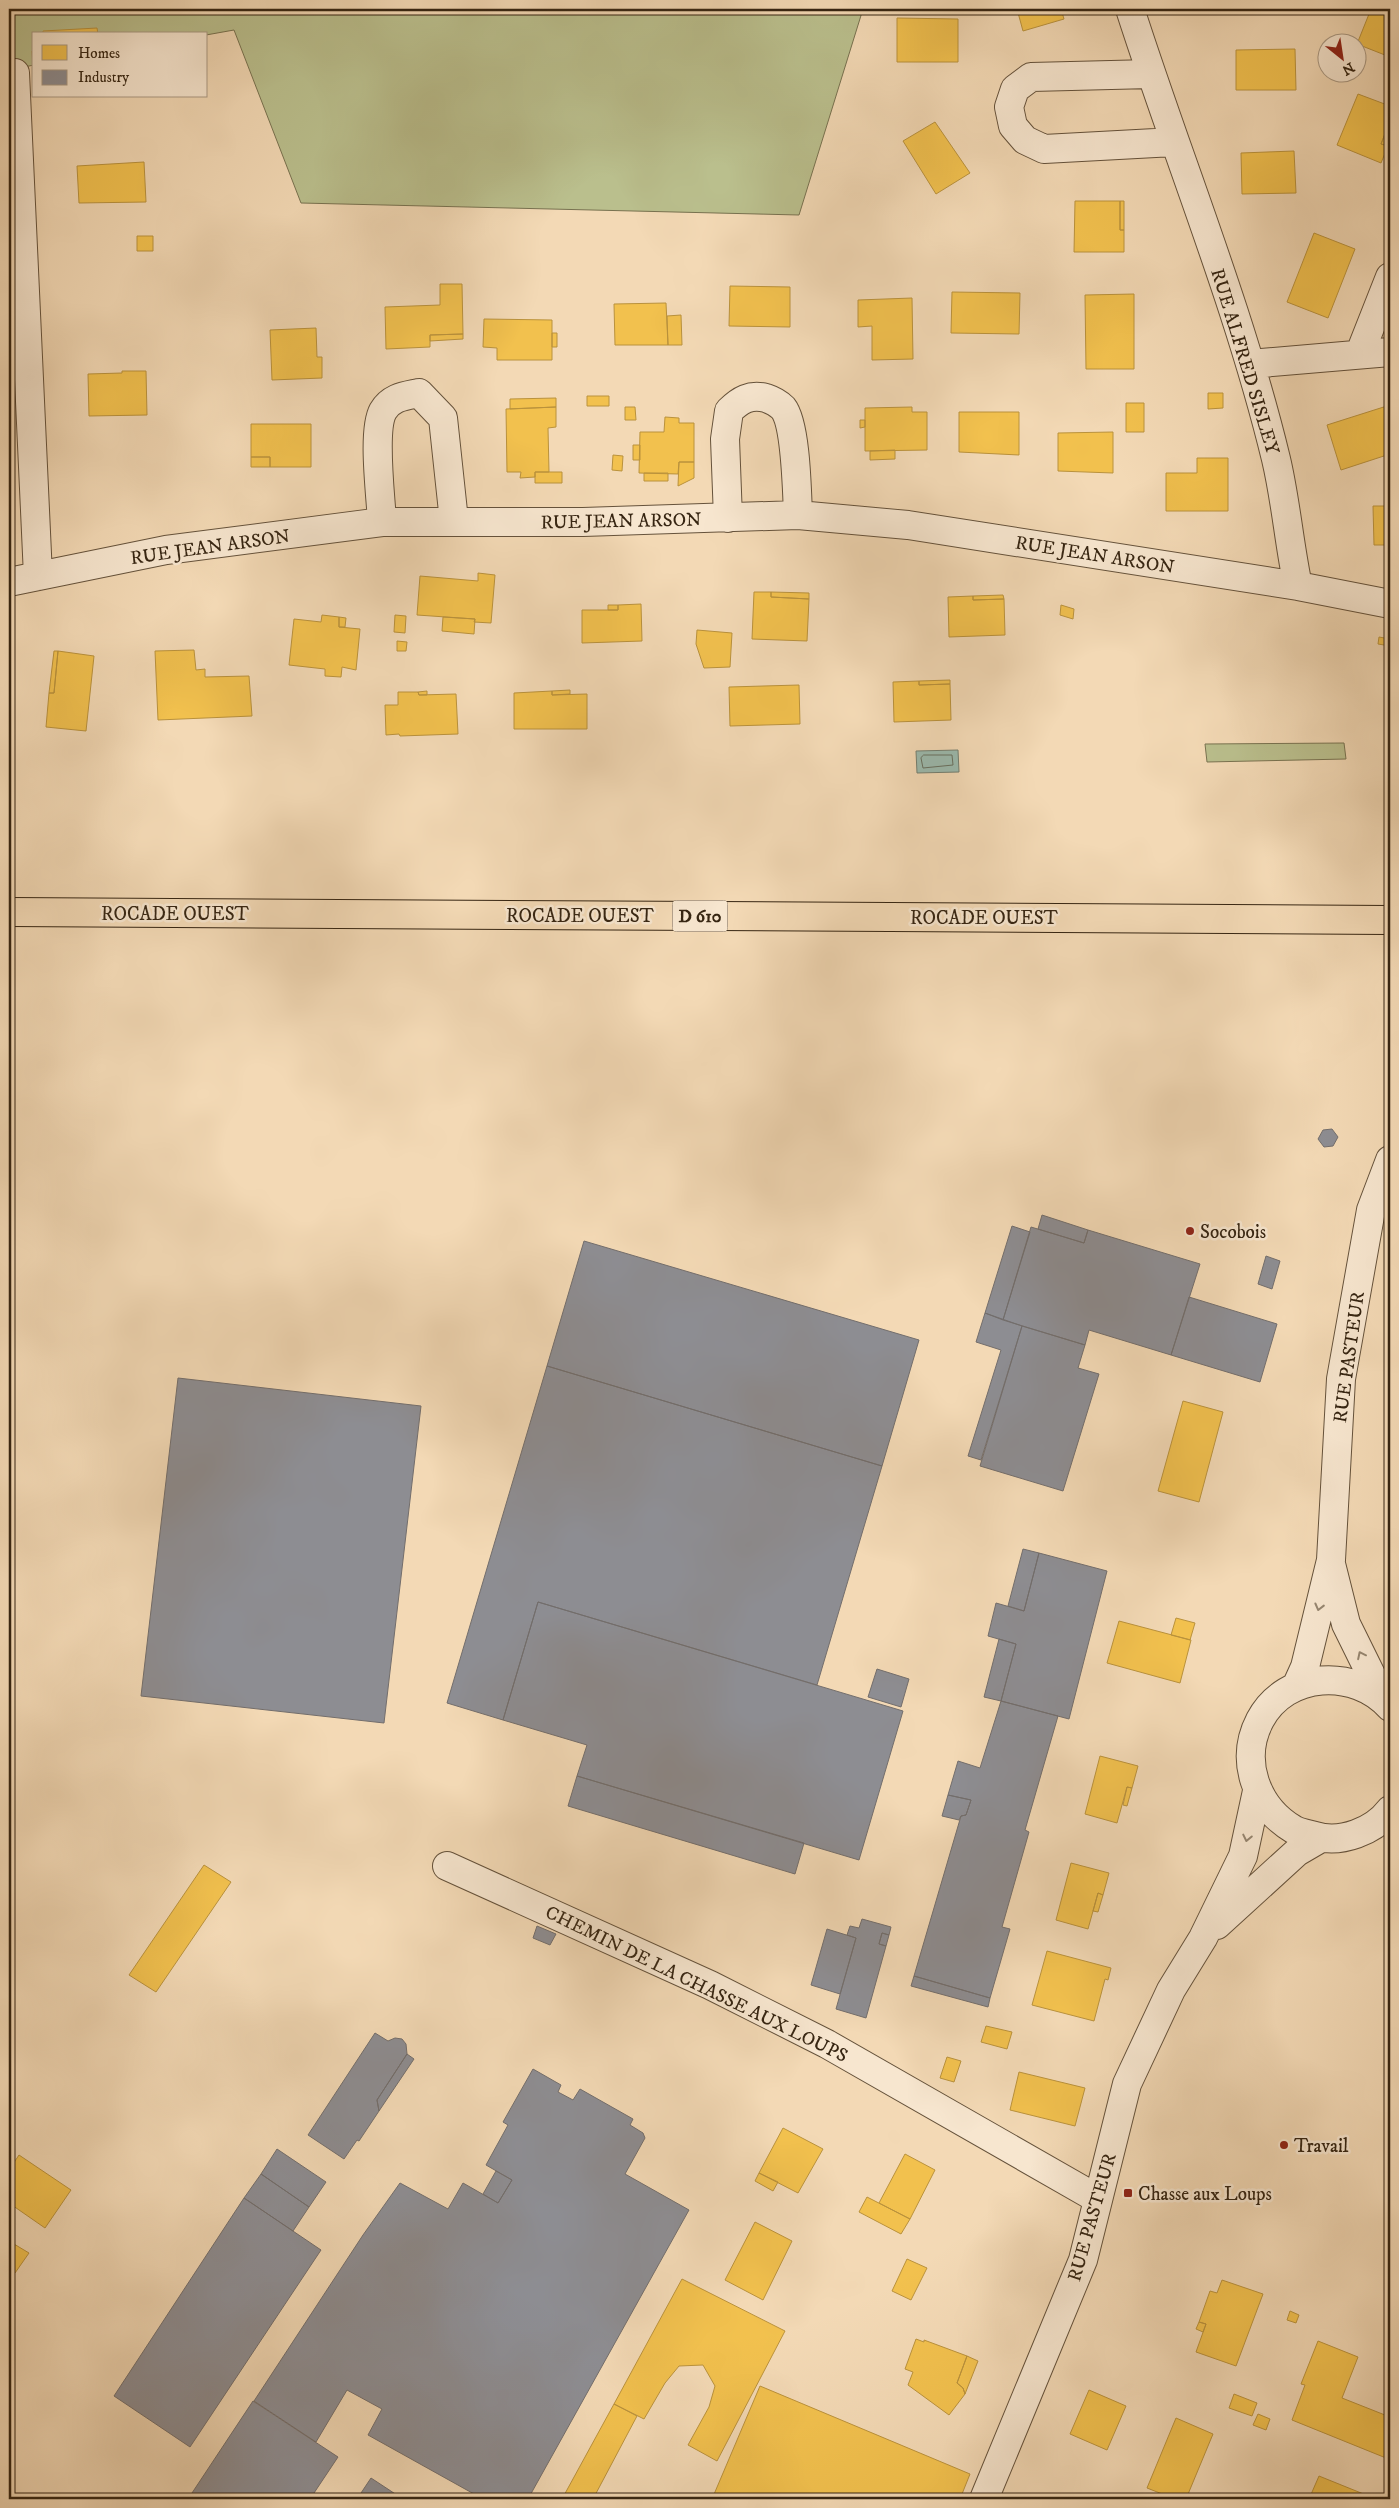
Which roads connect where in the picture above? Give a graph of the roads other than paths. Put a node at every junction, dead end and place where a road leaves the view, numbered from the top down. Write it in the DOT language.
graph roads {
  1 [pos="1130,9"];
  2 [pos="15,73"];
  3 [pos="1151,74"];
  4 [pos="1174,142"];
  5 [pos="1390,277"];
  6 [pos="1390,352"];
  7 [pos="1360,353"];
  8 [pos="1250,364"];
  9 [pos="798,515"];
  10 [pos="728,518"];
  11 [pos="454,521"];
  12 [pos="382,522"];
  13 [pos="38,576"];
  14 [pos="9,582"];
  15 [pos="1298,586"];
  16 [pos="1390,604"];
  17 [pos="9,912"];
  18 [pos="1390,920"];
  19 [pos="1390,1160"];
  20 [pos="1330,1560"];
  21 [pos="1296,1687"];
  22 [pos="1386,1703"];
  23 [pos="1257,1790"];
  24 [pos="1388,1816"];
  25 [pos="1320,1838"];
  26 [pos="447,1866"];
  27 [pos="1203,1938"];
  28 [pos="1098,2199"];
  29 [pos="984,2499"];
  1 -- 3 [label="street, RUE ALFRED SISLEY"];
  2 -- 13 [label="street"];
  3 -- 4 [label="street, RUE ALFRED SISLEY"];
  3 -- 4 [label="street"];
  4 -- 8 [label="street, RUE ALFRED SISLEY"];
  5 -- 7 [label="street"];
  6 -- 7 [label="street"];
  7 -- 8 [label="street"];
  8 -- 15 [label="street, RUE ALFRED SISLEY"];
  9 -- 10 [label="street, RUE JEAN ARSON"];
  9 -- 10 [label="street, RUE JEAN ARSON"];
  9 -- 15 [label="street, RUE JEAN ARSON"];
  10 -- 11 [label="street, RUE JEAN ARSON"];
  11 -- 12 [label="street, RUE JEAN ARSON"];
  11 -- 12 [label="street"];
  12 -- 13 [label="street, RUE JEAN ARSON"];
  13 -- 14 [label="street, RUE JEAN ARSON"];
  15 -- 16 [label="street, RUE JEAN ARSON"];
  17 -- 18 [label="main road, ROCADE OUEST / D 610"];
  19 -- 20 [label="street, RUE PASTEUR"];
  20 -- 21 [label="street, RUE PASTEUR, one-way"];
  22 -- 20 [label="street, RUE PASTEUR, one-way"];
  21 -- 22 [label="street"];
  21 -- 23 [label="street"];
  23 -- 25 [label="street"];
  23 -- 27 [label="street, RUE PASTEUR, one-way"];
  24 -- 25 [label="street"];
  25 -- 27 [label="street, RUE PASTEUR"];
  26 -- 28 [label="street, CHEMIN DE LA CHASSE AUX LOUPS"];
  27 -- 28 [label="street, RUE PASTEUR"];
  28 -- 29 [label="street, RUE PASTEUR"];
}
